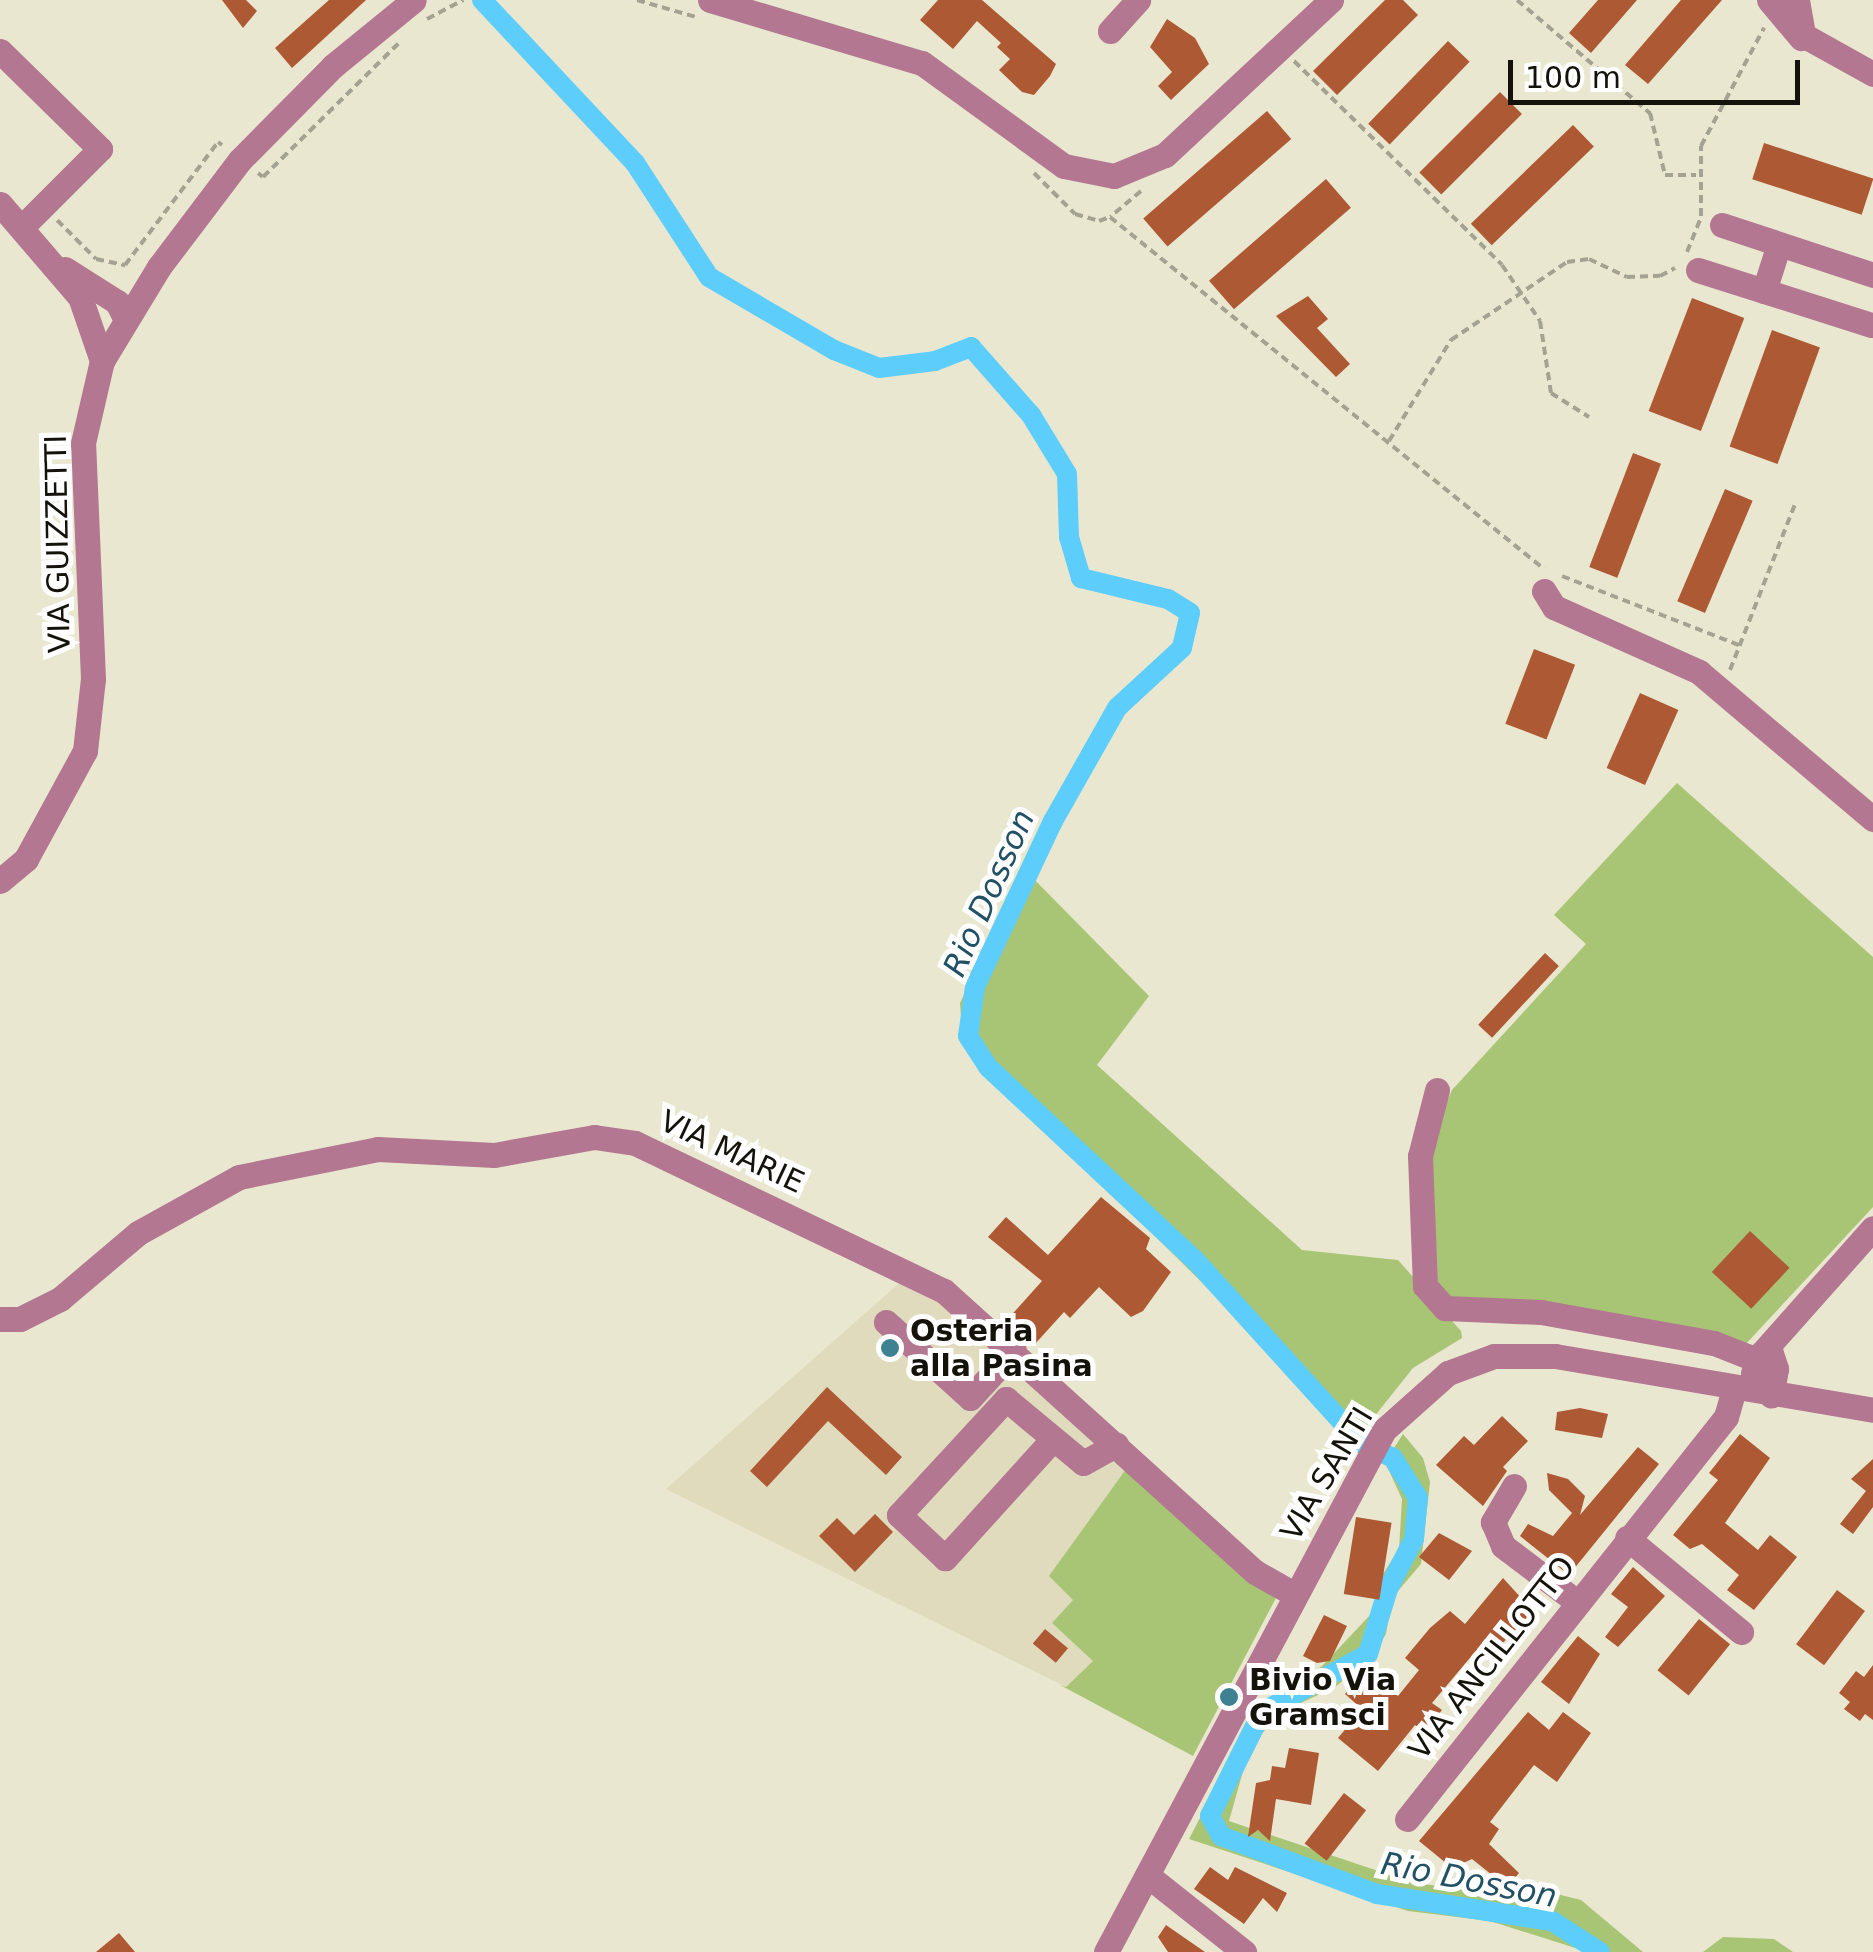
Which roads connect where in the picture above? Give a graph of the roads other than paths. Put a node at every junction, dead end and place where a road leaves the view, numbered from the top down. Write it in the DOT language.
graph roads {
  1 [pos="1138,0"];
  2 [pos="1331,0"];
  3 [pos="1777,5"];
  4 [pos="710,10"];
  5 [pos="418,11"];
  6 [pos="1110,31"];
  7 [pos="0,52"];
  8 [pos="1873,74"];
  9 [pos="0,204"];
  10 [pos="1711,217"];
  11 [pos="22,227"];
  12 [pos="1779,244"];
  13 [pos="160,267"];
  14 [pos="1698,270"];
  15 [pos="1873,275"];
  16 [pos="85,291"];
  17 [pos="1764,291"];
  18 [pos="125,318"];
  19 [pos="1871,325"];
  20 [pos="102,361"];
  21 [pos="1544,591"];
  22 [pos="1873,819"];
  23 [pos="0,881"];
  24 [pos="1437,1090"];
  25 [pos="1873,1228"];
  26 [pos="0,1318"];
  27 [pos="886,1322"];
  28 [pos="1014,1350"];
  29 [pos="1763,1354"];
  30 [pos="1752,1392"];
  31 [pos="1873,1410"];
  32 [pos="1053,1439"];
  33 [pos="1116,1445"];
  34 [pos="1514,1486"];
  35 [pos="1628,1538"];
  36 [pos="1294,1594"];
  37 [pos="1577,1602"];
  38 [pos="1741,1632"];
  39 [pos="1407,1818"];
  40 [pos="1146,1875"];
  41 [pos="1106,1952"];
  42 [pos="1244,1952"];
  1 -- 6 [label="street"];
  2 -- 4 [label="street"];
  3 -- 8 [label="street"];
  5 -- 13 [label="street, VIA GUIZZETTI"];
  7 -- 11 [label="street"];
  9 -- 11 [label="street"];
  10 -- 12 [label="street"];
  11 -- 16 [label="street"];
  12 -- 15 [label="street"];
  12 -- 17 [label="street"];
  13 -- 16 [label="street"];
  13 -- 18 [label="street, VIA GUIZZETTI"];
  14 -- 17 [label="street"];
  16 -- 18 [label="street"];
  16 -- 20 [label="street"];
  17 -- 19 [label="street"];
  18 -- 20 [label="street, VIA GUIZZETTI"];
  20 -- 23 [label="street, VIA GUIZZETTI"];
  21 -- 22 [label="street"];
  24 -- 29 [label="street"];
  25 -- 29 [label="street"];
  26 -- 28 [label="street, VIA MARIE"];
  27 -- 28 [label="street"];
  28 -- 33 [label="street, VIA MARIE"];
  29 -- 30 [label="street"];
  30 -- 31 [label="street, VIA SANTI"];
  30 -- 35 [label="street, VIA ANCILLOTTO"];
  30 -- 36 [label="street, VIA SANTI"];
  32 -- 32 [label="street"];
  32 -- 33 [label="street"];
  33 -- 36 [label="street, VIA MARIE"];
  34 -- 37 [label="street"];
  35 -- 37 [label="street, VIA ANCILLOTTO"];
  35 -- 38 [label="street"];
  36 -- 40 [label="street, VIA SANTI"];
  37 -- 39 [label="street, VIA ANCILLOTTO"];
  40 -- 41 [label="street, VIA SANTI"];
  40 -- 42 [label="street"];
}
